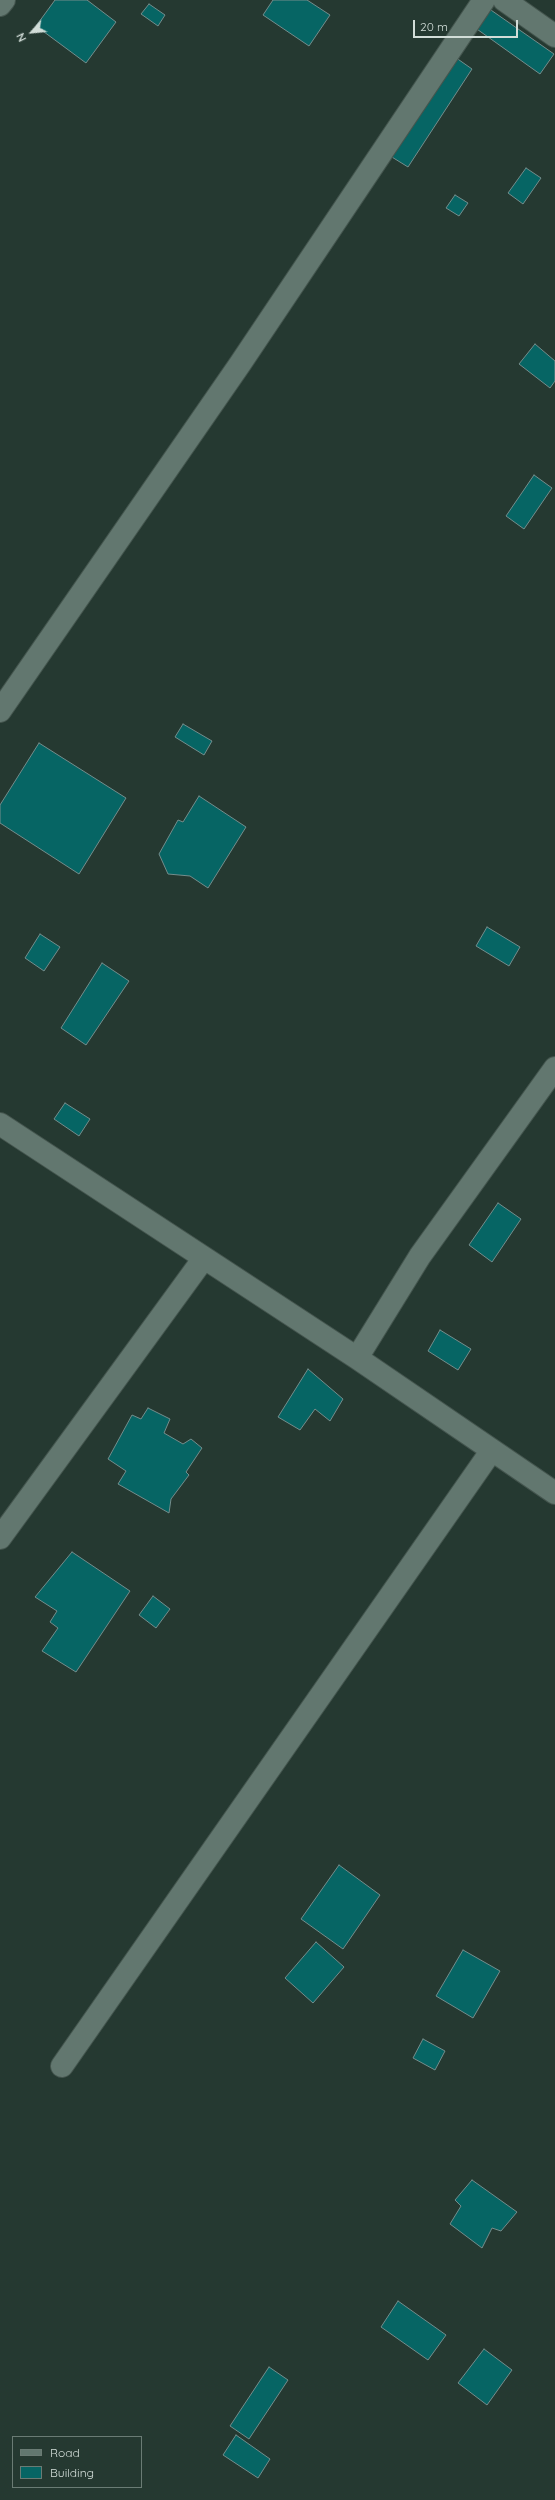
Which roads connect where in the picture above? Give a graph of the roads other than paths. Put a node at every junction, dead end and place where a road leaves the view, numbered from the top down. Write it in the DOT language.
graph roads {
  1 [pos="4,0"];
  2 [pos="484,0"];
  3 [pos="504,0"];
  4 [pos="0,5"];
  5 [pos="555,36"];
  6 [pos="0,711"];
  7 [pos="555,1068"];
  8 [pos="0,1124"];
  9 [pos="204,1258"];
  10 [pos="357,1358"];
  11 [pos="492,1450"];
  12 [pos="555,1493"];
  13 [pos="0,1538"];
  14 [pos="62,2066"];
  1 -- 4 [label="street"];
  2 -- 6 [label="street"];
  3 -- 5 [label="street"];
  7 -- 10 [label="street"];
  8 -- 9 [label="street"];
  9 -- 10 [label="street"];
  9 -- 13 [label="street"];
  10 -- 11 [label="street"];
  11 -- 12 [label="street"];
  11 -- 14 [label="street"];
}
